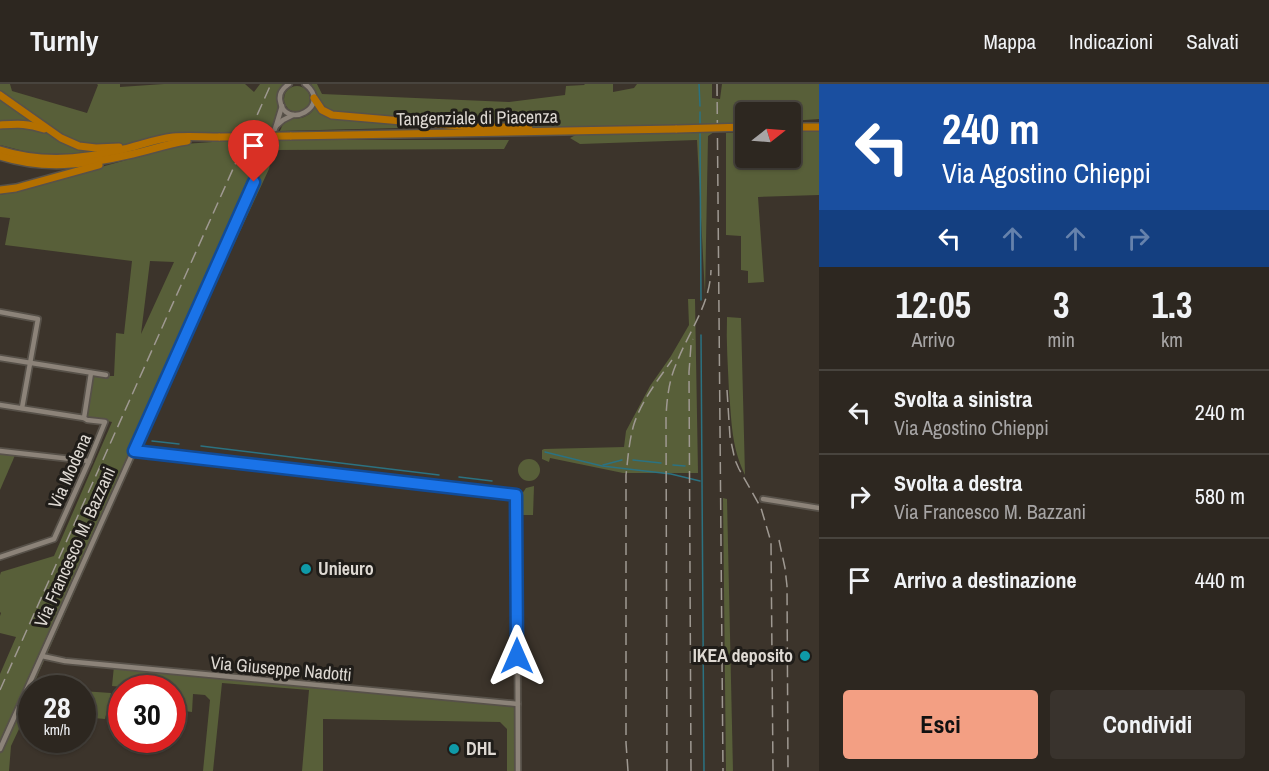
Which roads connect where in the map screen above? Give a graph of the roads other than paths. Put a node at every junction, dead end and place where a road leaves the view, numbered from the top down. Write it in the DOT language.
graph roads {
  1 [pos="289,84"];
  2 [pos="306,84"];
  3 [pos="0,95"];
  4 [pos="314,98"];
  5 [pos="282,106"];
  6 [pos="293,115"];
  7 [pos="0,125"];
  8 [pos="276,126"];
  9 [pos="801,127"];
  10 [pos="819,127"];
  11 [pos="735,128"];
  12 [pos="52,132"];
  13 [pos="540,132"];
  14 [pos="210,137"];
  15 [pos="148,142"];
  16 [pos="0,150"];
  17 [pos="130,155"];
  18 [pos="0,156"];
  19 [pos="57,162"];
  20 [pos="1,191"];
  21 [pos="0,312"];
  22 [pos="0,358"];
  23 [pos="31,363"];
  24 [pos="91,373"];
  25 [pos="106,375"];
  26 [pos="0,405"];
  27 [pos="22,408"];
  28 [pos="84,418"];
  29 [pos="0,450"];
  30 [pos="134,451"];
  31 [pos="89,462"];
  32 [pos="763,499"];
  33 [pos="819,508"];
  34 [pos="0,557"];
  35 [pos="42,656"];
  36 [pos="518,704"];
  37 [pos="0,749"];
  38 [pos="518,771"];
  1 -- 5 [label="street, Via Francesco M. Bazzani"];
  2 -- 4 [label="street"];
  3 -- 12 [label="highway"];
  4 -- 6 [label="street"];
  4 -- 13 [label="highway"];
  5 -- 6 [label="street"];
  5 -- 8 [label="street, Via Francesco M. Bazzani"];
  6 -- 8 [label="street"];
  7 -- 12 [label="highway"];
  8 -- 30 [label="street, Via Francesco M. Bazzani"];
  9 -- 10 [label="highway"];
  11 -- 13 [label="highway, Tangenziale di Piacenza, bridge"];
  12 -- 15 [label="highway"];
  13 -- 14 [label="highway, Tangenziale di Piacenza, bridge"];
  14 -- 15 [label="highway, Tangenziale di Piacenza"];
  14 -- 17 [label="highway, Tangenziale di Piacenza"];
  15 -- 19 [label="highway, Tangenziale di Piacenza"];
  16 -- 19 [label="highway, Tangenziale di Piacenza"];
  17 -- 19 [label="highway, Tangenziale di Piacenza"];
  17 -- 20 [label="highway"];
  18 -- 19 [label="highway, Tangenziale di Piacenza"];
  21 -- 23 [label="street"];
  22 -- 23 [label="street"];
  23 -- 24 [label="street"];
  23 -- 27 [label="street"];
  24 -- 25 [label="street"];
  24 -- 28 [label="street, Via Modena"];
  26 -- 27 [label="street"];
  27 -- 28 [label="street"];
  28 -- 31 [label="street, Via Modena"];
  29 -- 31 [label="street"];
  30 -- 35 [label="street, Via Francesco M. Bazzani"];
  30 -- 36 [label="street"];
  31 -- 34 [label="street, Via Modena"];
  32 -- 33 [label="street"];
  35 -- 36 [label="street, Via Giuseppe Nadotti"];
  35 -- 37 [label="street, Via Francesco M. Bazzani"];
  36 -- 38 [label="street"];
}
